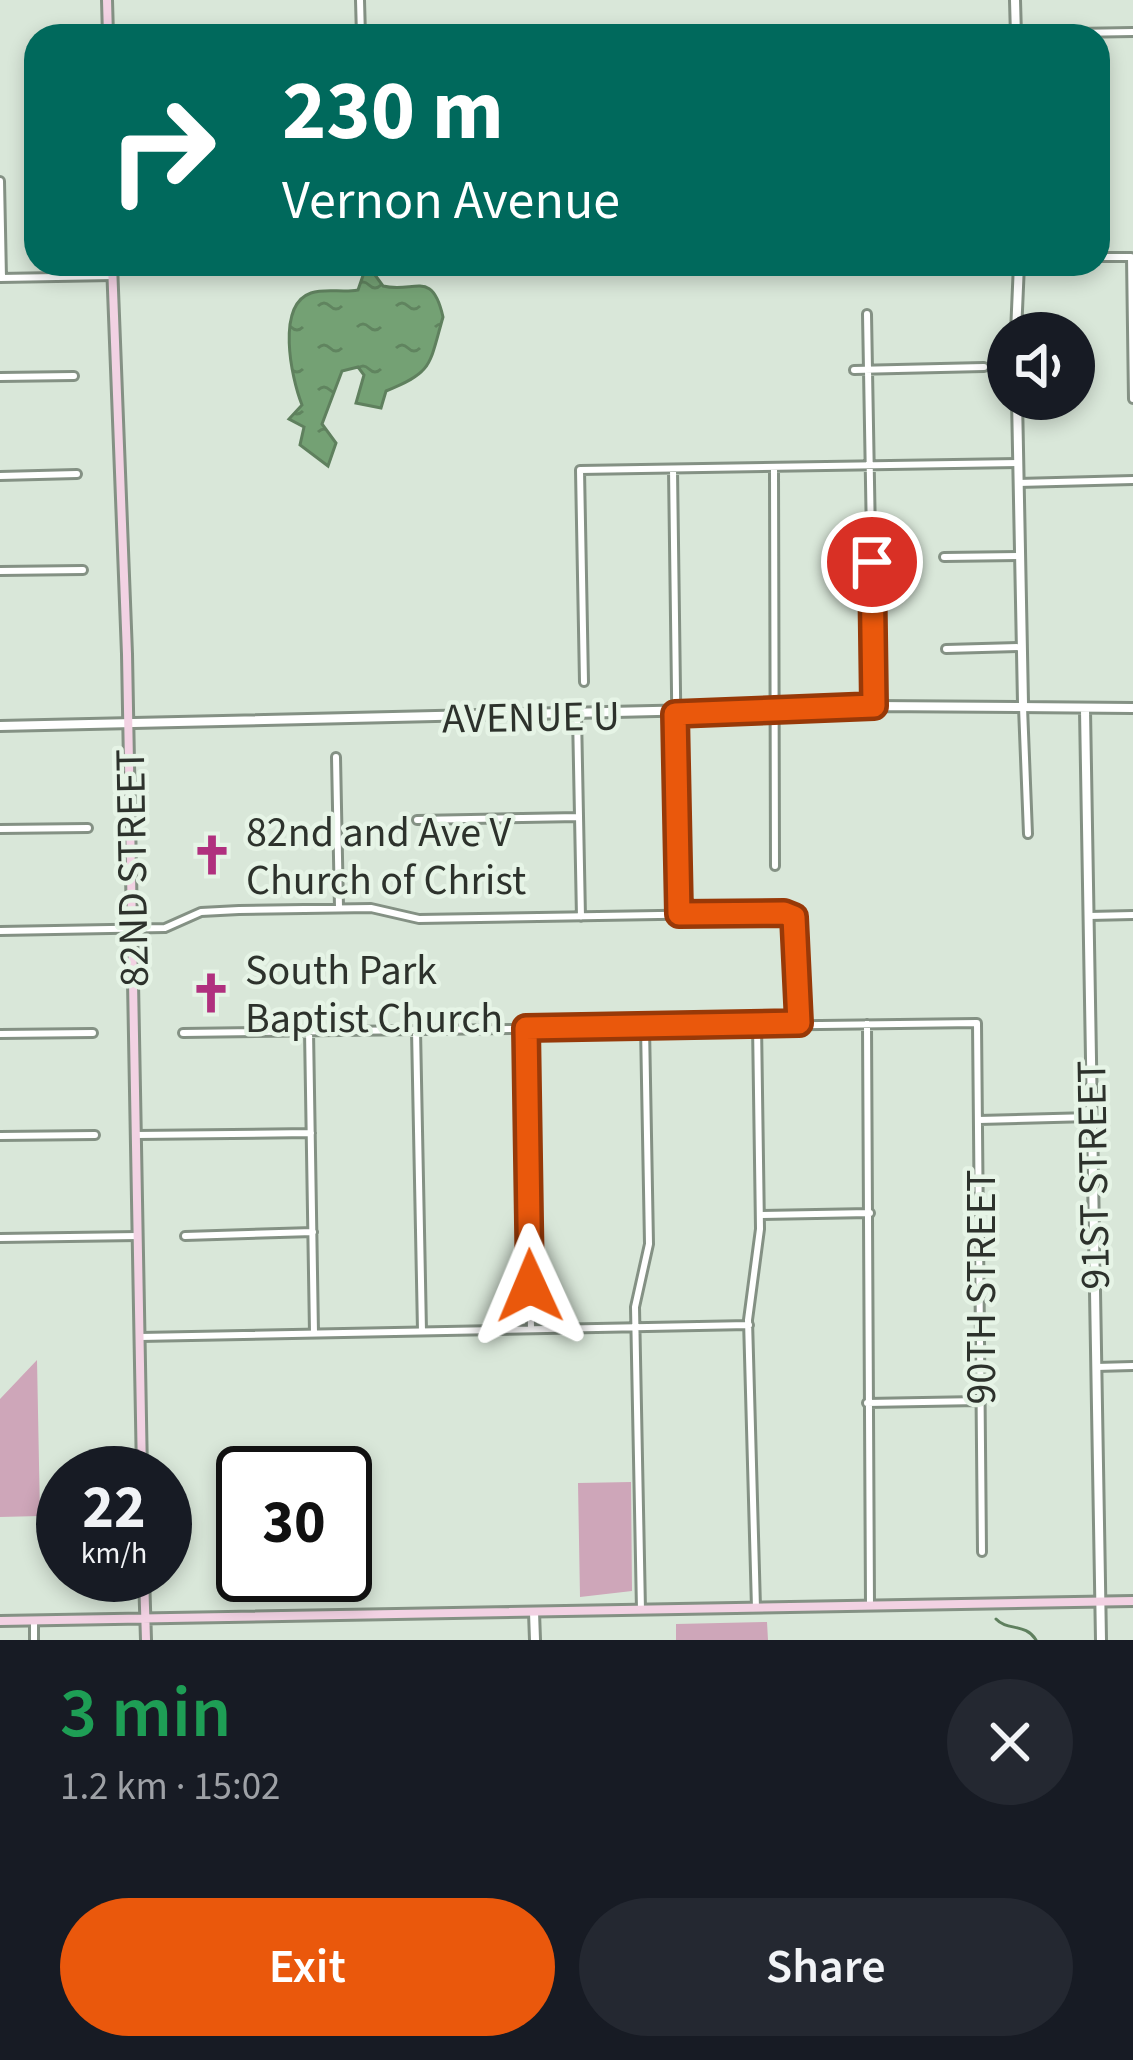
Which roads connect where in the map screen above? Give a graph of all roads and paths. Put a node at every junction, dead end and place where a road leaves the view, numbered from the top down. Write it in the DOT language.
graph roads {
  1 [pos="0,182"];
  2 [pos="1132,257"];
  3 [pos="75,276"];
  4 [pos="112,276"];
  5 [pos="1018,276"];
  6 [pos="1,278"];
  7 [pos="1017,312"];
  8 [pos="867,314"];
  9 [pos="984,367"];
  10 [pos="854,370"];
  11 [pos="868,370"];
  12 [pos="74,376"];
  13 [pos="0,377"];
  14 [pos="1133,400"];
  15 [pos="1017,420"];
  16 [pos="1018,463"];
  17 [pos="870,466"];
  18 [pos="773,467"];
  19 [pos="674,469"];
  20 [pos="77,474"];
  21 [pos="0,476"];
  22 [pos="1133,480"];
  23 [pos="1018,483"];
  24 [pos="1020,556"];
  25 [pos="944,557"];
  26 [pos="83,570"];
  27 [pos="0,572"];
  28 [pos="1022,647"];
  29 [pos="946,649"];
  30 [pos="584,682"];
  31 [pos="1023,704"];
  32 [pos="874,706"];
  33 [pos="1133,708"];
  34 [pos="1084,710"];
  35 [pos="775,712"];
  36 [pos="675,714"];
  37 [pos="578,716"];
  38 [pos="128,723"];
  39 [pos="0,726"];
  40 [pos="336,757"];
  41 [pos="579,817"];
  42 [pos="418,820"];
  43 [pos="88,828"];
  44 [pos="0,830"];
  45 [pos="1028,834"];
  46 [pos="775,866"];
  47 [pos="339,907"];
  48 [pos="679,914"];
  49 [pos="1133,915"];
  50 [pos="581,916"];
  51 [pos="1088,916"];
  52 [pos="132,930"];
  53 [pos="0,932"];
  54 [pos="799,1023"];
  55 [pos="757,1024"];
  56 [pos="867,1024"];
  57 [pos="645,1026"];
  58 [pos="526,1028"];
  59 [pos="416,1030"];
  60 [pos="309,1031"];
  61 [pos="93,1033"];
  62 [pos="183,1033"];
  63 [pos="0,1034"];
  64 [pos="1091,1118"];
  65 [pos="979,1120"];
  66 [pos="310,1133"];
  67 [pos="94,1135"];
  68 [pos="136,1135"];
  69 [pos="0,1136"];
  70 [pos="870,1213"];
  71 [pos="759,1215"];
  72 [pos="313,1232"];
  73 [pos="138,1236"];
  74 [pos="185,1236"];
  75 [pos="0,1238"];
  76 [pos="748,1325"];
  77 [pos="636,1328"];
  78 [pos="531,1329"];
  79 [pos="422,1331"];
  80 [pos="314,1334"];
  81 [pos="140,1337"];
  82 [pos="1096,1366"];
  83 [pos="1133,1366"];
  84 [pos="979,1401"];
  85 [pos="866,1403"];
  86 [pos="142,1446"];
  87 [pos="982,1552"];
  88 [pos="1100,1601"];
  89 [pos="1133,1601"];
  90 [pos="145,1602"];
  91 [pos="870,1606"];
  92 [pos="756,1608"];
  93 [pos="641,1610"];
  94 [pos="534,1612"];
  95 [pos="145,1618"];
  96 [pos="34,1620"];
  97 [pos="0,1621"];
  98 [pos="34,1640"];
  99 [pos="146,1640"];
  100 [pos="535,1640"];
  101 [pos="1101,1640"];
  1 -- 6 [label="street"];
  2 -- 14 [label="street"];
  3 -- 6 [label="street"];
  4 -- 38 [label="main road, 82ND STREET"];
  5 -- 7 [label="street"];
  8 -- 11 [label="street"];
  9 -- 11 [label="street"];
  10 -- 11 [label="street"];
  11 -- 17 [label="street"];
  12 -- 13 [label="street"];
  15 -- 16 [label="street"];
  16 -- 17 [label="street"];
  16 -- 23 [label="street"];
  17 -- 18 [label="street"];
  17 -- 32 [label="street"];
  18 -- 19 [label="street"];
  18 -- 35 [label="street"];
  19 -- 30 [label="street"];
  19 -- 36 [label="street"];
  20 -- 21 [label="street"];
  22 -- 23 [label="street"];
  23 -- 24 [label="street"];
  24 -- 25 [label="street"];
  24 -- 28 [label="street"];
  26 -- 27 [label="street"];
  28 -- 29 [label="street"];
  28 -- 31 [label="street"];
  31 -- 32 [label="street, AVENUE U"];
  31 -- 34 [label="street, AVENUE U"];
  31 -- 45 [label="street"];
  32 -- 35 [label="street, AVENUE U"];
  33 -- 34 [label="street, AVENUE U"];
  34 -- 51 [label="street, 91ST STREET"];
  35 -- 36 [label="street, AVENUE U"];
  35 -- 46 [label="street"];
  36 -- 37 [label="street, AVENUE U"];
  36 -- 48 [label="street"];
  37 -- 38 [label="street, AVENUE U"];
  37 -- 41 [label="street"];
  38 -- 39 [label="street, AVENUE U"];
  38 -- 52 [label="main road, 82ND STREET"];
  40 -- 47 [label="street"];
  41 -- 42 [label="street"];
  41 -- 50 [label="street"];
  43 -- 44 [label="street"];
  47 -- 50 [label="street"];
  47 -- 52 [label="street"];
  48 -- 50 [label="street"];
  48 -- 54 [label="street"];
  49 -- 51 [label="street"];
  51 -- 64 [label="street, 91ST STREET"];
  52 -- 53 [label="street"];
  52 -- 68 [label="main road, 82ND STREET"];
  54 -- 55 [label="street"];
  54 -- 56 [label="street"];
  55 -- 57 [label="street"];
  55 -- 71 [label="street"];
  56 -- 65 [label="street, 90TH STREET"];
  56 -- 70 [label="street"];
  57 -- 58 [label="street"];
  57 -- 77 [label="street"];
  58 -- 59 [label="street"];
  58 -- 78 [label="street"];
  59 -- 60 [label="street"];
  59 -- 79 [label="street"];
  60 -- 62 [label="street"];
  60 -- 66 [label="street"];
  61 -- 63 [label="street"];
  64 -- 65 [label="street"];
  64 -- 82 [label="street, 91ST STREET"];
  65 -- 84 [label="street, 90TH STREET"];
  66 -- 68 [label="street"];
  66 -- 72 [label="street"];
  67 -- 69 [label="street"];
  68 -- 73 [label="main road, 82ND STREET"];
  70 -- 71 [label="street"];
  70 -- 85 [label="street"];
  71 -- 76 [label="street"];
  72 -- 74 [label="street"];
  72 -- 80 [label="street"];
  73 -- 75 [label="street"];
  73 -- 81 [label="main road, 82ND STREET"];
  76 -- 77 [label="street"];
  76 -- 92 [label="street"];
  77 -- 78 [label="street"];
  77 -- 93 [label="street"];
  78 -- 79 [label="street"];
  79 -- 80 [label="street"];
  80 -- 81 [label="street"];
  81 -- 86 [label="main road, 82ND STREET"];
  82 -- 83 [label="street"];
  82 -- 88 [label="street, 91ST STREET"];
  84 -- 85 [label="street"];
  84 -- 87 [label="street, 90TH STREET"];
  85 -- 91 [label="street"];
  88 -- 89 [label="main road"];
  88 -- 91 [label="main road"];
  88 -- 101 [label="street, 91ST STREET"];
  90 -- 95 [label="main road"];
  91 -- 92 [label="main road"];
  92 -- 93 [label="main road"];
  93 -- 94 [label="main road"];
  94 -- 95 [label="main road"];
  94 -- 100 [label="street"];
  95 -- 96 [label="main road"];
  95 -- 99 [label="main road"];
  96 -- 97 [label="main road"];
  96 -- 98 [label="street"];
}
